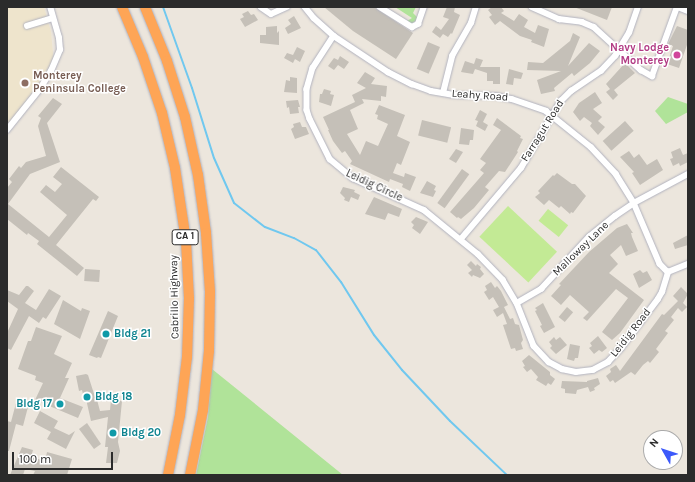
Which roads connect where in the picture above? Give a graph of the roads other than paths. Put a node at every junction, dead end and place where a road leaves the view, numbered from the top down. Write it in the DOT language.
graph roads {
  1 [pos="50,7"];
  2 [pos="122,7"];
  3 [pos="145,7"];
  4 [pos="261,7"];
  5 [pos="287,7"];
  6 [pos="305,7"];
  7 [pos="380,7"];
  8 [pos="424,7"];
  9 [pos="476,7"];
  10 [pos="532,7"];
  11 [pos="638,7"];
  12 [pos="678,7"];
  13 [pos="688,11"];
  14 [pos="53,18"];
  15 [pos="27,26"];
  16 [pos="334,36"];
  17 [pos="619,49"];
  18 [pos="443,93"];
  19 [pos="551,116"];
  20 [pos="7,130"];
  21 [pos="688,174"];
  22 [pos="634,203"];
  23 [pos="461,239"];
  24 [pos="688,264"];
  25 [pos="668,272"];
  26 [pos="517,303"];
  27 [pos="168,475"];
  28 [pos="190,475"];
  1 -- 14 [label="street"];
  2 -- 27 [label="highway, Cabrillo Highway / CA 1"];
  3 -- 28 [label="highway, CA 1"];
  4 -- 5 [label="street"];
  6 -- 16 [label="street, Leahy Road"];
  7 -- 8 [label="street"];
  9 -- 18 [label="street"];
  10 -- 17 [label="street"];
  11 -- 17 [label="street, Farragut Road"];
  12 -- 13 [label="street"];
  12 -- 17 [label="street"];
  14 -- 15 [label="street"];
  14 -- 20 [label="street"];
  16 -- 18 [label="street, Leahy Road"];
  16 -- 23 [label="street, Leidig Circle"];
  17 -- 19 [label="street, Farragut Road"];
  18 -- 19 [label="street, Leahy Road"];
  19 -- 22 [label="street, Leahy Road"];
  19 -- 23 [label="street, Farragut Road"];
  21 -- 22 [label="street, Malloway Lane"];
  22 -- 25 [label="street, Leahy Road"];
  22 -- 26 [label="street, Malloway Lane"];
  23 -- 26 [label="street, Leidig Circle"];
  24 -- 25 [label="street"];
  25 -- 26 [label="street, Leidig Road"];
}
